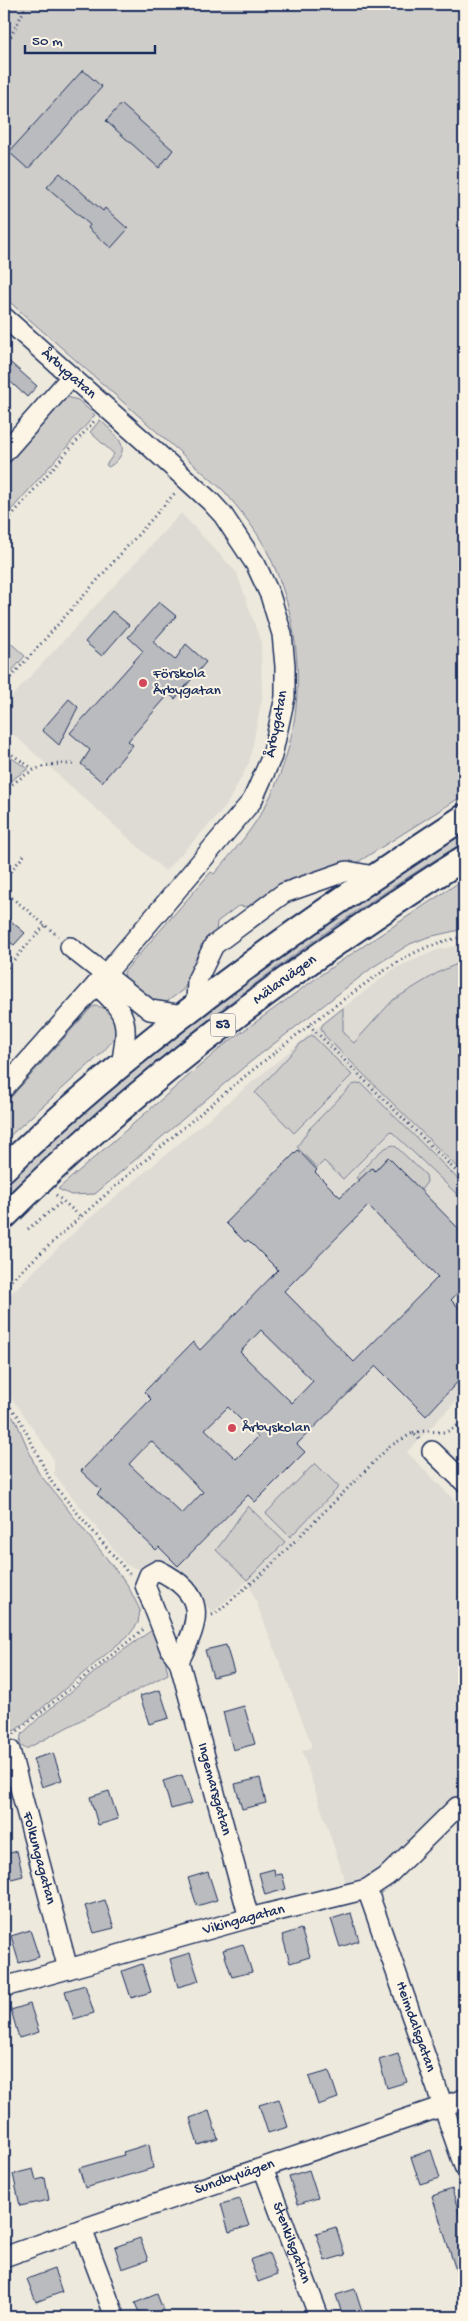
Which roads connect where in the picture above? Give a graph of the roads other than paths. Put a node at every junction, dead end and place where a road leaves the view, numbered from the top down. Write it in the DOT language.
graph roads {
  1 [pos="4,317"];
  2 [pos="71,377"];
  3 [pos="4,453"];
  4 [pos="464,817"];
  5 [pos="464,858"];
  6 [pos="374,876"];
  7 [pos="70,947"];
  8 [pos="100,980"];
  9 [pos="190,1010"];
  10 [pos="121,1066"];
  11 [pos="4,1088"];
  12 [pos="4,1169"];
  13 [pos="4,1217"];
  14 [pos="432,1451"];
  15 [pos="464,1482"];
  16 [pos="179,1660"];
  17 [pos="11,1743"];
  18 [pos="457,1807"];
  19 [pos="367,1888"];
  20 [pos="249,1918"];
  21 [pos="68,1968"];
  22 [pos="4,1987"];
  23 [pos="464,2099"];
  24 [pos="442,2106"];
  25 [pos="464,2166"];
  26 [pos="263,2168"];
  27 [pos="82,2229"];
  28 [pos="4,2257"];
  29 [pos="115,2317"];
  30 [pos="319,2317"];
  1 -- 2 [label="street, Årbygatan"];
  2 -- 3 [label="street"];
  2 -- 8 [label="street, Årbygatan"];
  4 -- 6 [label="main road, 53"];
  5 -- 13 [label="main road, Mälarvägen / 53"];
  6 -- 9 [label="main road, 53"];
  6 -- 9 [label="street"];
  7 -- 8 [label="street"];
  8 -- 9 [label="street"];
  8 -- 10 [label="street"];
  8 -- 11 [label="street, Årbygatan"];
  9 -- 10 [label="main road, 53"];
  10 -- 12 [label="main road, 53"];
  14 -- 15 [label="street"];
  16 -- 16 [label="street, Ingemarsgatan"];
  16 -- 20 [label="street, Ingemarsgatan"];
  17 -- 21 [label="street, Folkungagatan"];
  18 -- 19 [label="street, Vikingagatan"];
  19 -- 20 [label="street, Vikingagatan"];
  19 -- 24 [label="street, Heimdalsgatan"];
  20 -- 21 [label="street, Vikingagatan"];
  21 -- 22 [label="street, Vikingagatan"];
  23 -- 24 [label="street, Sundbyvägen"];
  24 -- 25 [label="street, Heimdalsgatan"];
  24 -- 26 [label="street, Sundbyvägen"];
  26 -- 27 [label="street, Sundbyvägen"];
  26 -- 30 [label="street, Stenkilsgatan"];
  27 -- 28 [label="street, Sundbyvägen"];
  27 -- 29 [label="street"];
}
